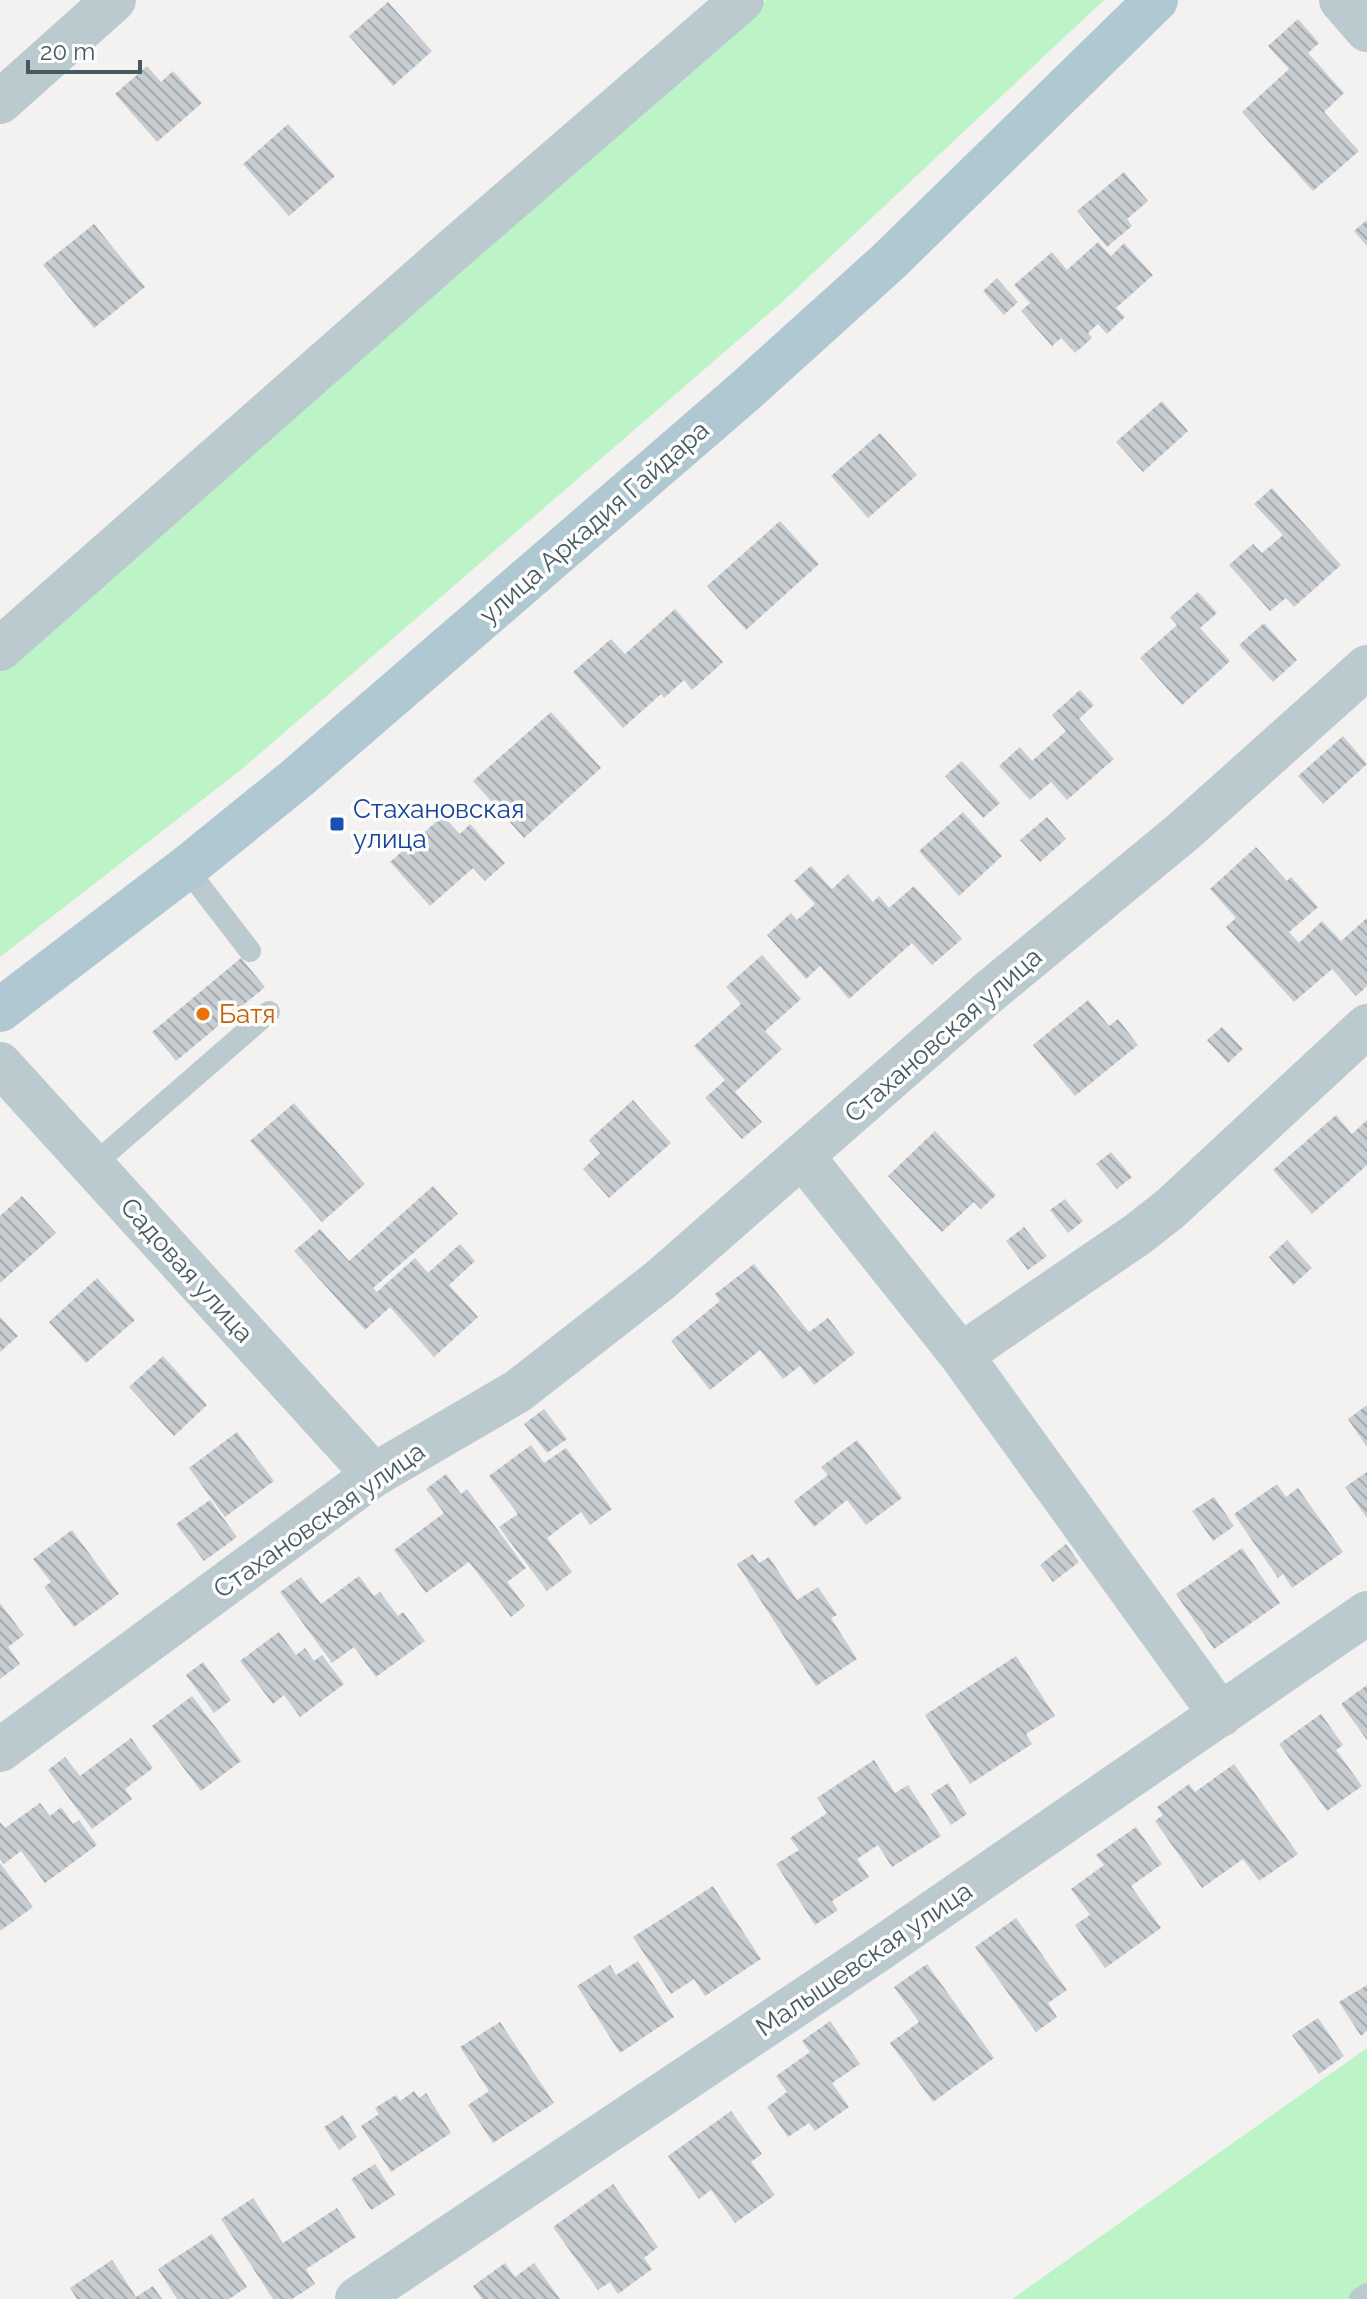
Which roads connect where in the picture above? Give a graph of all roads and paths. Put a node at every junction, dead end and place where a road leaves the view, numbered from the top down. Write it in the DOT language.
graph roads {
  1 [pos="114,0"];
  2 [pos="742,0"];
  3 [pos="1156,0"];
  4 [pos="1341,0"];
  5 [pos="1367,30"];
  6 [pos="0,102"];
  7 [pos="0,649"];
  8 [pos="1367,667"];
  9 [pos="186,868"];
  10 [pos="250,951"];
  11 [pos="0,1010"];
  12 [pos="269,1012"];
  13 [pos="1367,1026"];
  14 [pos="0,1064"];
  15 [pos="803,1157"];
  16 [pos="92,1166"];
  17 [pos="961,1355"];
  18 [pos="374,1475"];
  19 [pos="1367,1613"];
  20 [pos="1221,1715"];
  21 [pos="0,1750"];
  22 [pos="1367,2294"];
  23 [pos="357,2299"];
  24 [pos="1360,2299"];
  1 -- 6 [label="street"];
  2 -- 7 [label="street"];
  3 -- 9 [label="main road, улица Аркадия Гайдара"];
  4 -- 5 [label="street"];
  8 -- 15 [label="street, Стахановская улица"];
  9 -- 10 [label="lane"];
  9 -- 11 [label="main road, улица Аркадия Гайдара"];
  12 -- 16 [label="lane"];
  13 -- 17 [label="street"];
  14 -- 16 [label="street, Садовая улица"];
  15 -- 17 [label="street"];
  15 -- 18 [label="street, Стахановская улица"];
  16 -- 18 [label="street, Садовая улица"];
  17 -- 20 [label="street"];
  18 -- 21 [label="street, Стахановская улица"];
  19 -- 20 [label="street, Малышевская улица"];
  20 -- 23 [label="street, Малышевская улица"];
  22 -- 24 [label="lane"];
}
